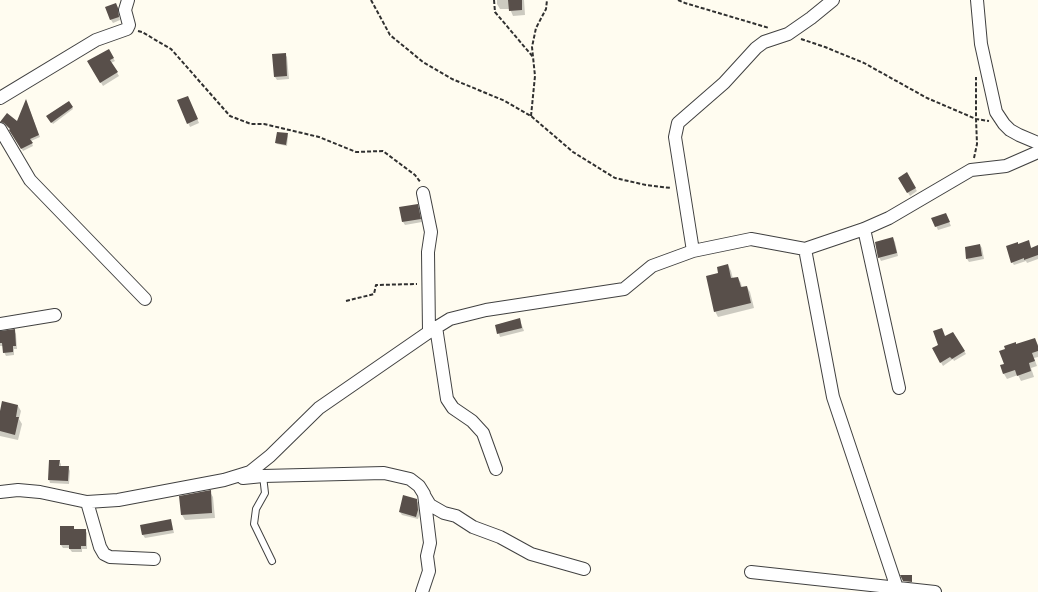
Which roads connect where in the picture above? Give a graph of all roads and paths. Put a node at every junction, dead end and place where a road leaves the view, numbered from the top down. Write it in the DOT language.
graph roads {
  1 [pos="128,0"];
  2 [pos="371,0"];
  3 [pos="494,0"];
  4 [pos="547,0"];
  5 [pos="678,0"];
  6 [pos="833,0"];
  7 [pos="977,0"];
  8 [pos="127,29"];
  9 [pos="788,34"];
  10 [pos="534,58"];
  11 [pos="976,76"];
  12 [pos="0,98"];
  13 [pos="531,116"];
  14 [pos="976,119"];
  15 [pos="1004,124"];
  16 [pos="0,129"];
  17 [pos="1038,143"];
  18 [pos="1038,152"];
  19 [pos="971,170"];
  20 [pos="683,190"];
  21 [pos="423,193"];
  22 [pos="864,229"];
  23 [pos="804,249"];
  24 [pos="693,251"];
  25 [pos="428,284"];
  26 [pos="145,299"];
  27 [pos="346,301"];
  28 [pos="55,315"];
  29 [pos="0,324"];
  30 [pos="433,329"];
  31 [pos="899,388"];
  32 [pos="496,469"];
  33 [pos="263,476"];
  34 [pos="224,480"];
  35 [pos="0,492"];
  36 [pos="424,494"];
  37 [pos="87,502"];
  38 [pos="154,559"];
  39 [pos="272,561"];
  40 [pos="584,569"];
  41 [pos="751,572"];
  42 [pos="897,588"];
  43 [pos="422,592"];
  44 [pos="934,592"];
  1 -- 8 [label="street"];
  2 -- 13 [label="path"];
  3 -- 10 [label="path"];
  4 -- 10 [label="path"];
  5 -- 9 [label="path"];
  6 -- 9 [label="street"];
  7 -- 15 [label="street"];
  8 -- 12 [label="street"];
  8 -- 21 [label="path"];
  9 -- 14 [label="path"];
  9 -- 20 [label="street"];
  10 -- 13 [label="path"];
  11 -- 14 [label="path"];
  13 -- 20 [label="path"];
  14 -- 15 [label="path"];
  14 -- 19 [label="path"];
  15 -- 17 [label="street"];
  16 -- 26 [label="street"];
  18 -- 19 [label="street"];
  19 -- 22 [label="street"];
  20 -- 24 [label="street"];
  21 -- 25 [label="street"];
  22 -- 23 [label="street"];
  22 -- 31 [label="street"];
  23 -- 24 [label="street"];
  23 -- 42 [label="street"];
  24 -- 30 [label="street"];
  25 -- 27 [label="path"];
  25 -- 30 [label="street"];
  28 -- 29 [label="street"];
  30 -- 32 [label="street"];
  30 -- 34 [label="street"];
  33 -- 34 [label="street"];
  33 -- 36 [label="street"];
  33 -- 39 [label="lane"];
  34 -- 37 [label="street"];
  35 -- 37 [label="street"];
  36 -- 40 [label="street"];
  36 -- 43 [label="street"];
  37 -- 38 [label="street"];
  41 -- 42 [label="street"];
  42 -- 44 [label="street"];
}
